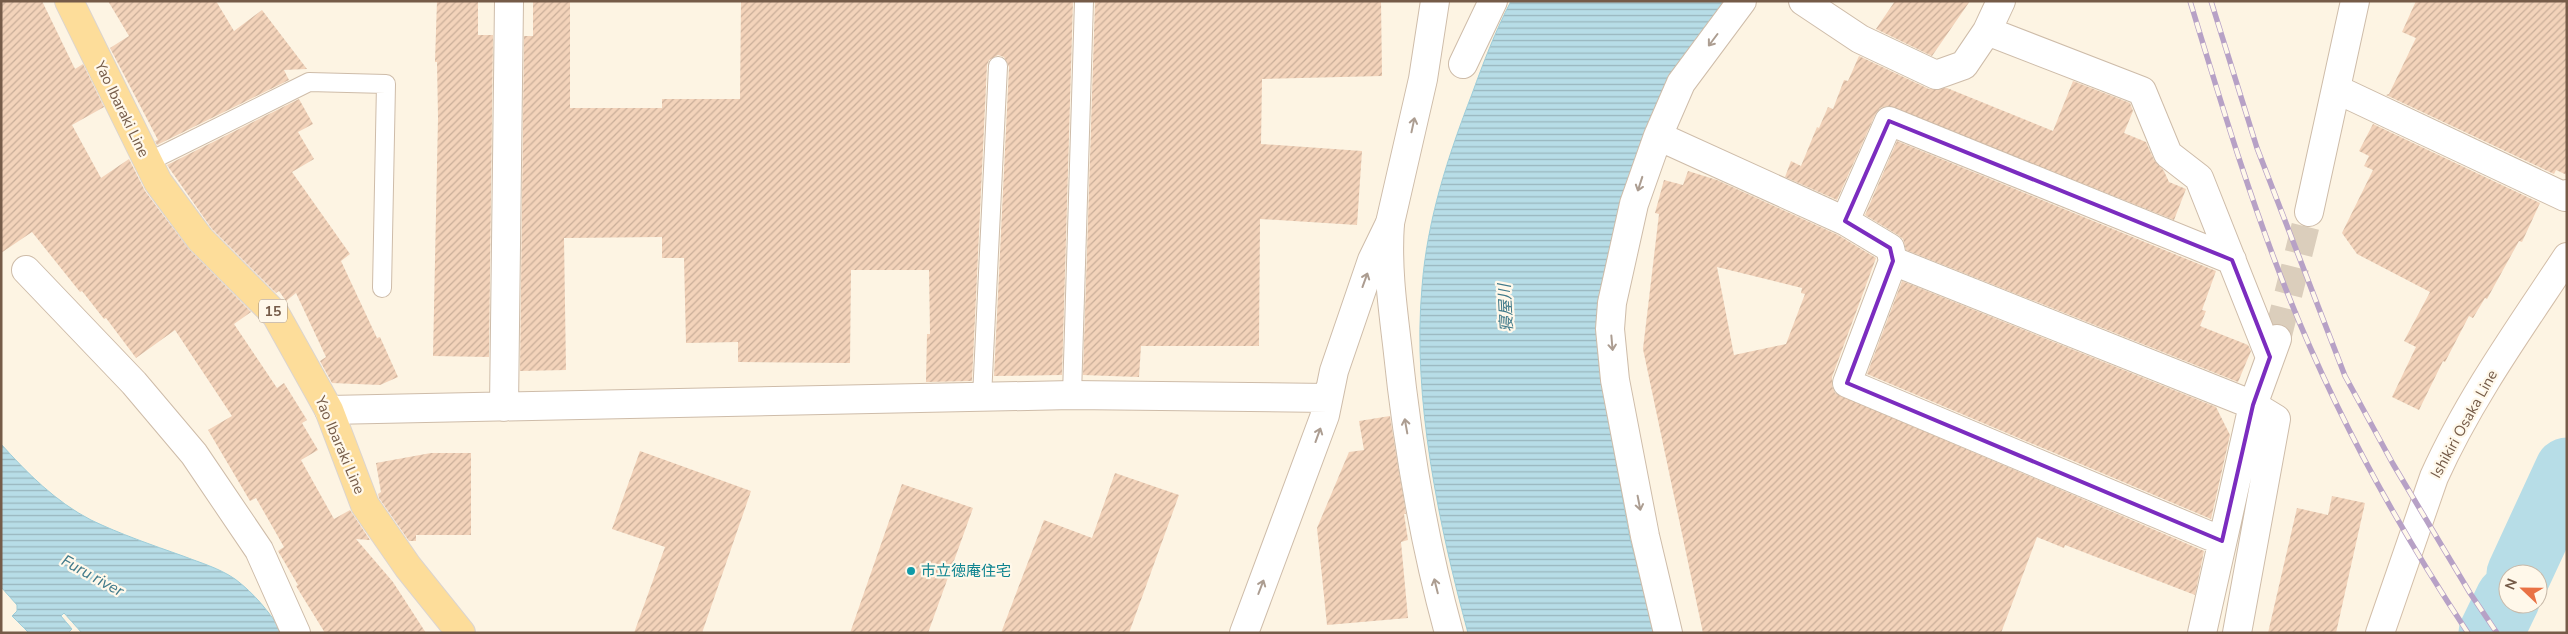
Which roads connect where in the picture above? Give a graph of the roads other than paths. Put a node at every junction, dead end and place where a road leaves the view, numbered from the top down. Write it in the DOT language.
graph roads {
  1 [pos="68,1"];
  2 [pos="509,1"];
  3 [pos="1084,1"];
  4 [pos="1435,1"];
  5 [pos="1493,1"];
  6 [pos="1742,1"];
  7 [pos="1803,1"];
  8 [pos="2001,1"];
  9 [pos="2355,1"];
  10 [pos="1987,31"];
  11 [pos="1463,64"];
  12 [pos="998,66"];
  13 [pos="2336,90"];
  14 [pos="1658,136"];
  15 [pos="148,162"];
  16 [pos="2567,194"];
  17 [pos="2309,212"];
  18 [pos="1845,221"];
  19 [pos="1390,223"];
  20 [pos="2567,257"];
  21 [pos="2232,260"];
  22 [pos="1893,261"];
  23 [pos="26,270"];
  24 [pos="382,288"];
  25 [pos="1072,396"];
  26 [pos="982,397"];
  27 [pos="1328,398"];
  28 [pos="2253,405"];
  29 [pos="504,407"];
  30 [pos="328,410"];
  31 [pos="2222,541"];
  32 [pos="296,633"];
  33 [pos="461,633"];
  34 [pos="1244,633"];
  35 [pos="1449,633"];
  36 [pos="1668,633"];
  37 [pos="2202,633"];
  38 [pos="2237,633"];
  39 [pos="2380,633"];
  1 -- 15 [label="main road, Yao Ibaraki Line / 15"];
  2 -- 29 [label="street"];
  3 -- 25 [label="lane"];
  19 -- 4 [label="street, one-way"];
  5 -- 11 [label="street"];
  6 -- 14 [label="street, one-way"];
  7 -- 10 [label="street"];
  8 -- 10 [label="street"];
  9 -- 13 [label="street"];
  10 -- 21 [label="street"];
  12 -- 26 [label="lane"];
  13 -- 16 [label="street"];
  13 -- 17 [label="street"];
  14 -- 18 [label="street"];
  14 -- 36 [label="street, one-way"];
  15 -- 24 [label="lane"];
  15 -- 30 [label="main road, Yao Ibaraki Line / 15"];
  18 -- 21 [label="street"];
  18 -- 22 [label="street"];
  27 -- 19 [label="street, one-way"];
  35 -- 19 [label="street, one-way"];
  20 -- 39 [label="street, Ishikiri Osaka Line"];
  21 -- 28 [label="street"];
  22 -- 28 [label="street"];
  22 -- 31 [label="street"];
  23 -- 32 [label="street"];
  25 -- 26 [label="street"];
  25 -- 27 [label="street"];
  26 -- 29 [label="street"];
  34 -- 27 [label="street, one-way"];
  28 -- 31 [label="street"];
  28 -- 38 [label="street"];
  29 -- 30 [label="street"];
  30 -- 33 [label="main road, Yao Ibaraki Line / 15"];
  31 -- 37 [label="street"];
}
